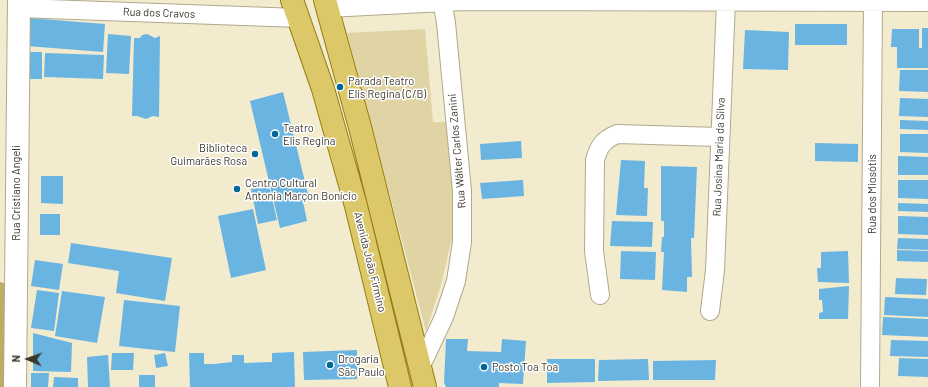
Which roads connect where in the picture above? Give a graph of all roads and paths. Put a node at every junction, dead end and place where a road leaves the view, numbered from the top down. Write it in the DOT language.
graph roads {
  1 [pos="442,1"];
  2 [pos="733,1"];
  3 [pos="873,1"];
  4 [pos="928,2"];
  5 [pos="19,4"];
  6 [pos="326,4"];
  7 [pos="296,9"];
  8 [pos="719,137"];
  9 [pos="600,295"];
  10 [pos="710,311"];
  11 [pos="422,377"];
  12 [pos="15,387"];
  13 [pos="400,387"];
  14 [pos="870,387"];
  1 -- 2 [label="street"];
  1 -- 6 [label="street"];
  1 -- 11 [label="street, Rua Wálter Carlos Zanini"];
  2 -- 3 [label="street"];
  2 -- 8 [label="street, Rua Josina Maria da Silva"];
  3 -- 4 [label="street"];
  3 -- 14 [label="street, Rua dos Miosótis"];
  5 -- 7 [label="street, Rua dos Cravos"];
  5 -- 12 [label="street, Rua Cristiano Angeli"];
  6 -- 11 [label="main road, Avenida João Firmino"];
  7 -- 13 [label="main road, Avenida João Firmino"];
  8 -- 9 [label="street"];
  8 -- 10 [label="street, Rua Josina Maria da Silva"];
}
